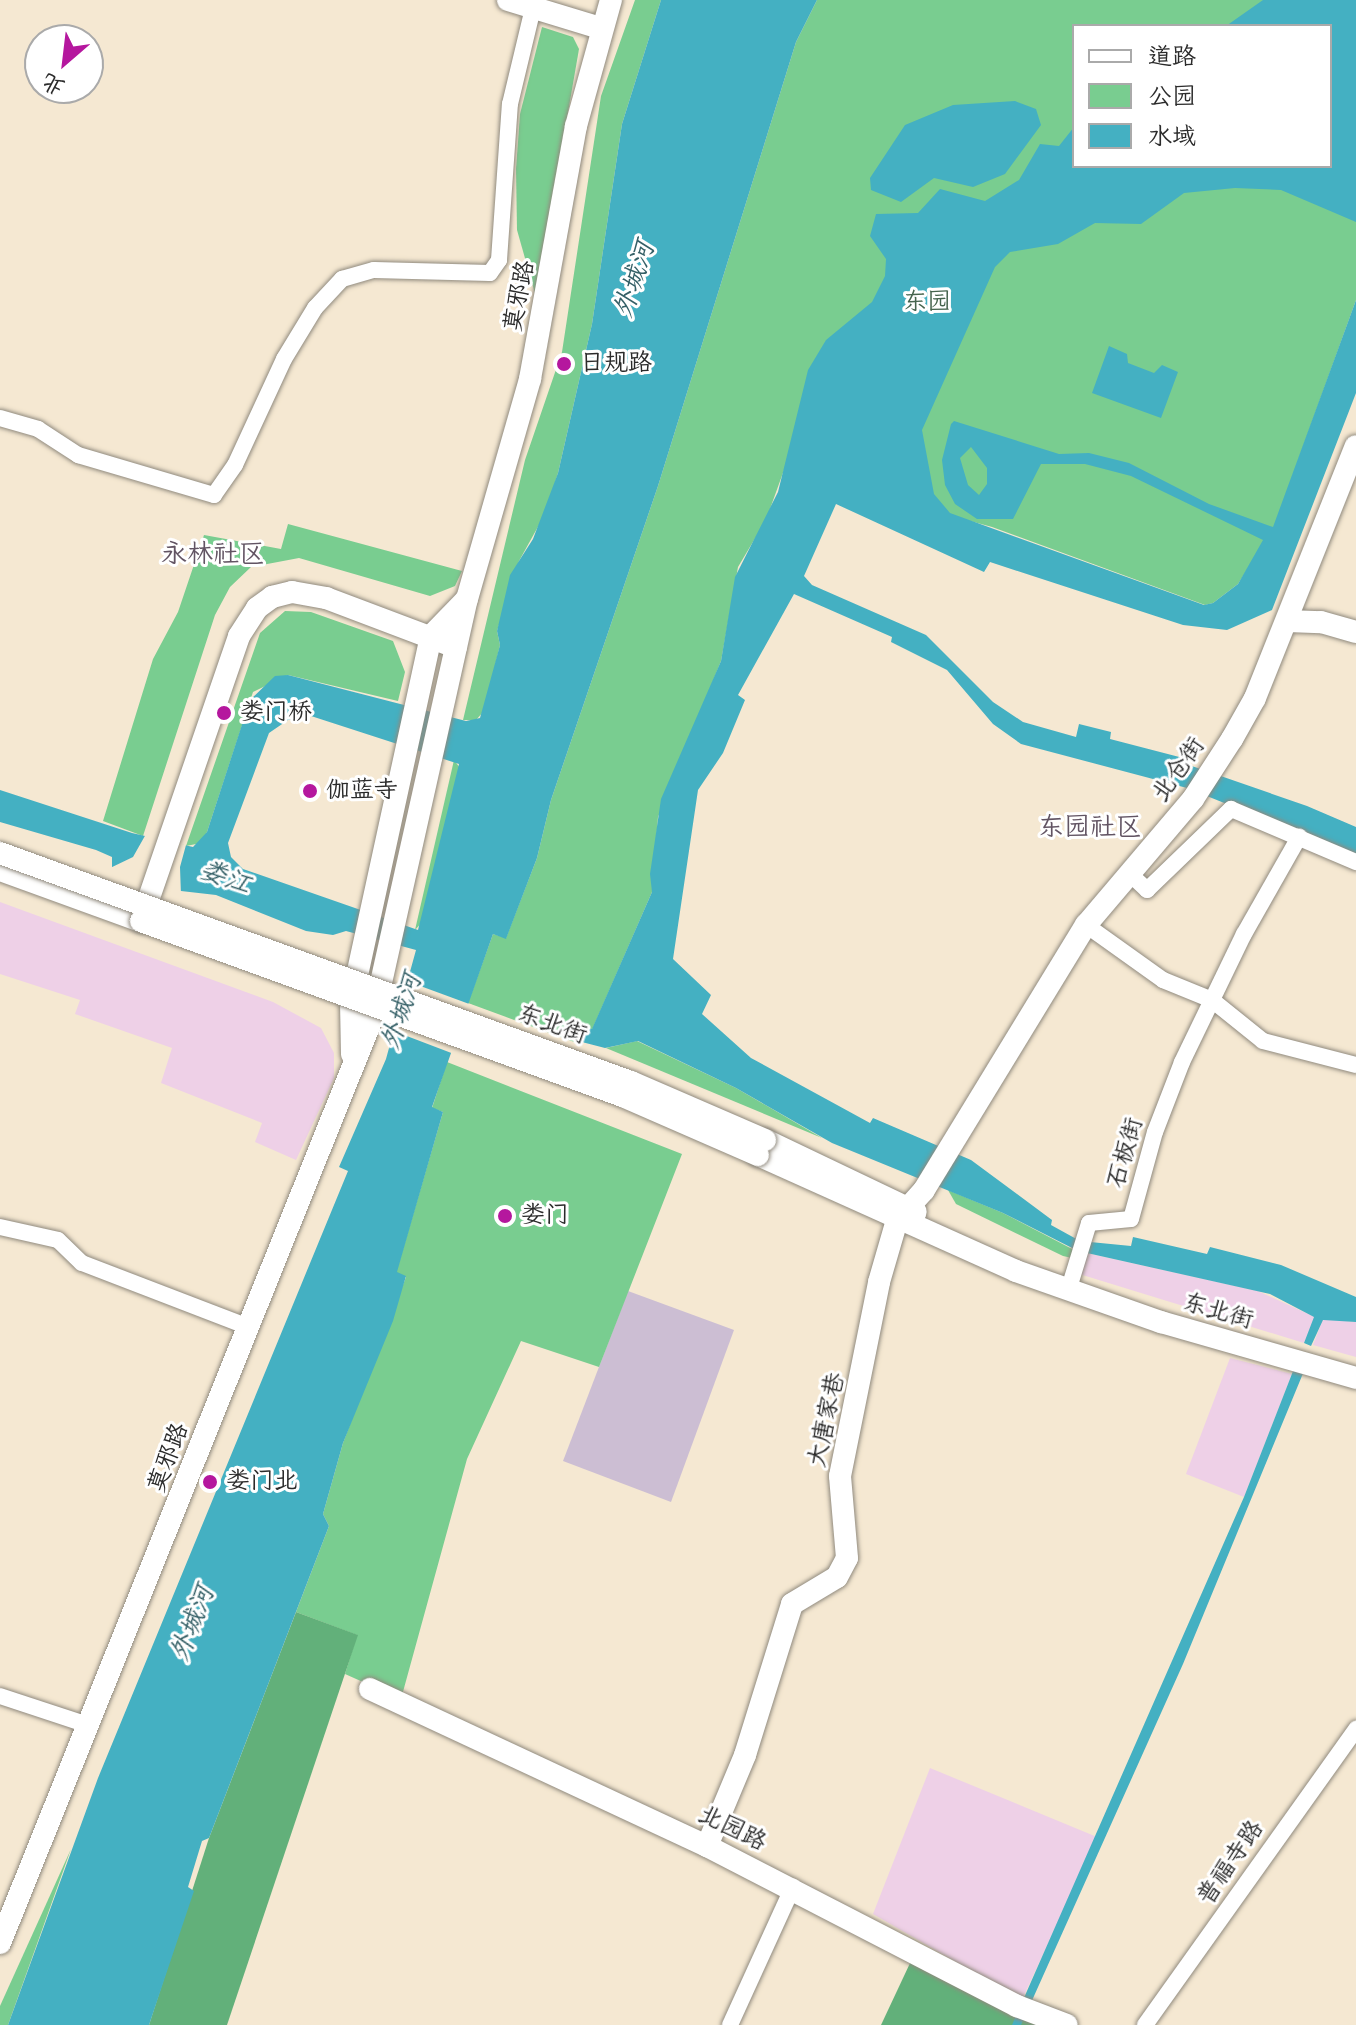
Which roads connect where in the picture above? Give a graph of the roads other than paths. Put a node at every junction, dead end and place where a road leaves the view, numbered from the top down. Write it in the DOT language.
graph roads {
  1 [pos="508,0"];
  2 [pos="611,0"];
  3 [pos="533,8"];
  4 [pos="600,28"];
  5 [pos="0,418"];
  6 [pos="1356,446"];
  7 [pos="467,599"];
  8 [pos="1287,621"];
  9 [pos="1356,632"];
  10 [pos="431,636"];
  11 [pos="456,647"];
  12 [pos="1299,837"];
  13 [pos="0,853"];
  14 [pos="1356,862"];
  15 [pos="0,870"];
  16 [pos="1129,873"];
  17 [pos="143,913"];
  18 [pos="1086,925"];
  19 [pos="1212,1000"];
  20 [pos="353,1064"];
  21 [pos="1356,1065"];
  22 [pos="900,1213"];
  23 [pos="0,1227"];
  24 [pos="1069,1288"];
  25 [pos="246,1326"];
  26 [pos="1356,1378"];
  27 [pos="370,1689"];
  28 [pos="0,1696"];
  29 [pos="88,1725"];
  30 [pos="1356,1729"];
  31 [pos="707,1846"];
  32 [pos="793,1887"];
  33 [pos="4,1910"];
  34 [pos="0,1943"];
  35 [pos="730,2025"];
  36 [pos="1067,2025"];
  37 [pos="1145,2025"];
  1 -- 3 [label="main road"];
  2 -- 4 [label="main road, 莫邪路"];
  3 -- 4 [label="main road"];
  3 -- 5 [label="street"];
  4 -- 7 [label="main road, 莫邪路"];
  6 -- 8 [label="main road, 北仓街"];
  7 -- 10 [label="main road, 莫邪路"];
  7 -- 11 [label="main road, 莫邪路"];
  8 -- 9 [label="main road"];
  8 -- 16 [label="main road, 北仓街"];
  10 -- 11 [label="main road"];
  10 -- 17 [label="main road"];
  10 -- 20 [label="main road, 莫邪路"];
  11 -- 20 [label="main road, 莫邪路"];
  12 -- 14 [label="street"];
  12 -- 16 [label="street"];
  12 -- 19 [label="street"];
  13 -- 17 [label="main road, 东北街, bridge"];
  15 -- 17 [label="main road, 东北街"];
  16 -- 18 [label="main road, 北仓街"];
  17 -- 22 [label="main road, 东北街, bridge"];
  18 -- 19 [label="street"];
  18 -- 22 [label="main road, 北仓街"];
  19 -- 21 [label="street"];
  19 -- 24 [label="street, 石板街"];
  20 -- 25 [label="main road, 莫邪路"];
  22 -- 24 [label="main road, 东北街"];
  22 -- 31 [label="main road, 大唐家巷"];
  23 -- 25 [label="street"];
  24 -- 26 [label="main road, 东北街"];
  25 -- 29 [label="main road, 莫邪路"];
  27 -- 31 [label="main road, 北园路"];
  28 -- 29 [label="street"];
  29 -- 33 [label="main road, 莫邪路"];
  30 -- 37 [label="street, 普福寺路"];
  31 -- 32 [label="main road, 北园路"];
  32 -- 35 [label="street"];
  32 -- 36 [label="main road, 北园路"];
  33 -- 34 [label="main road"];
}
